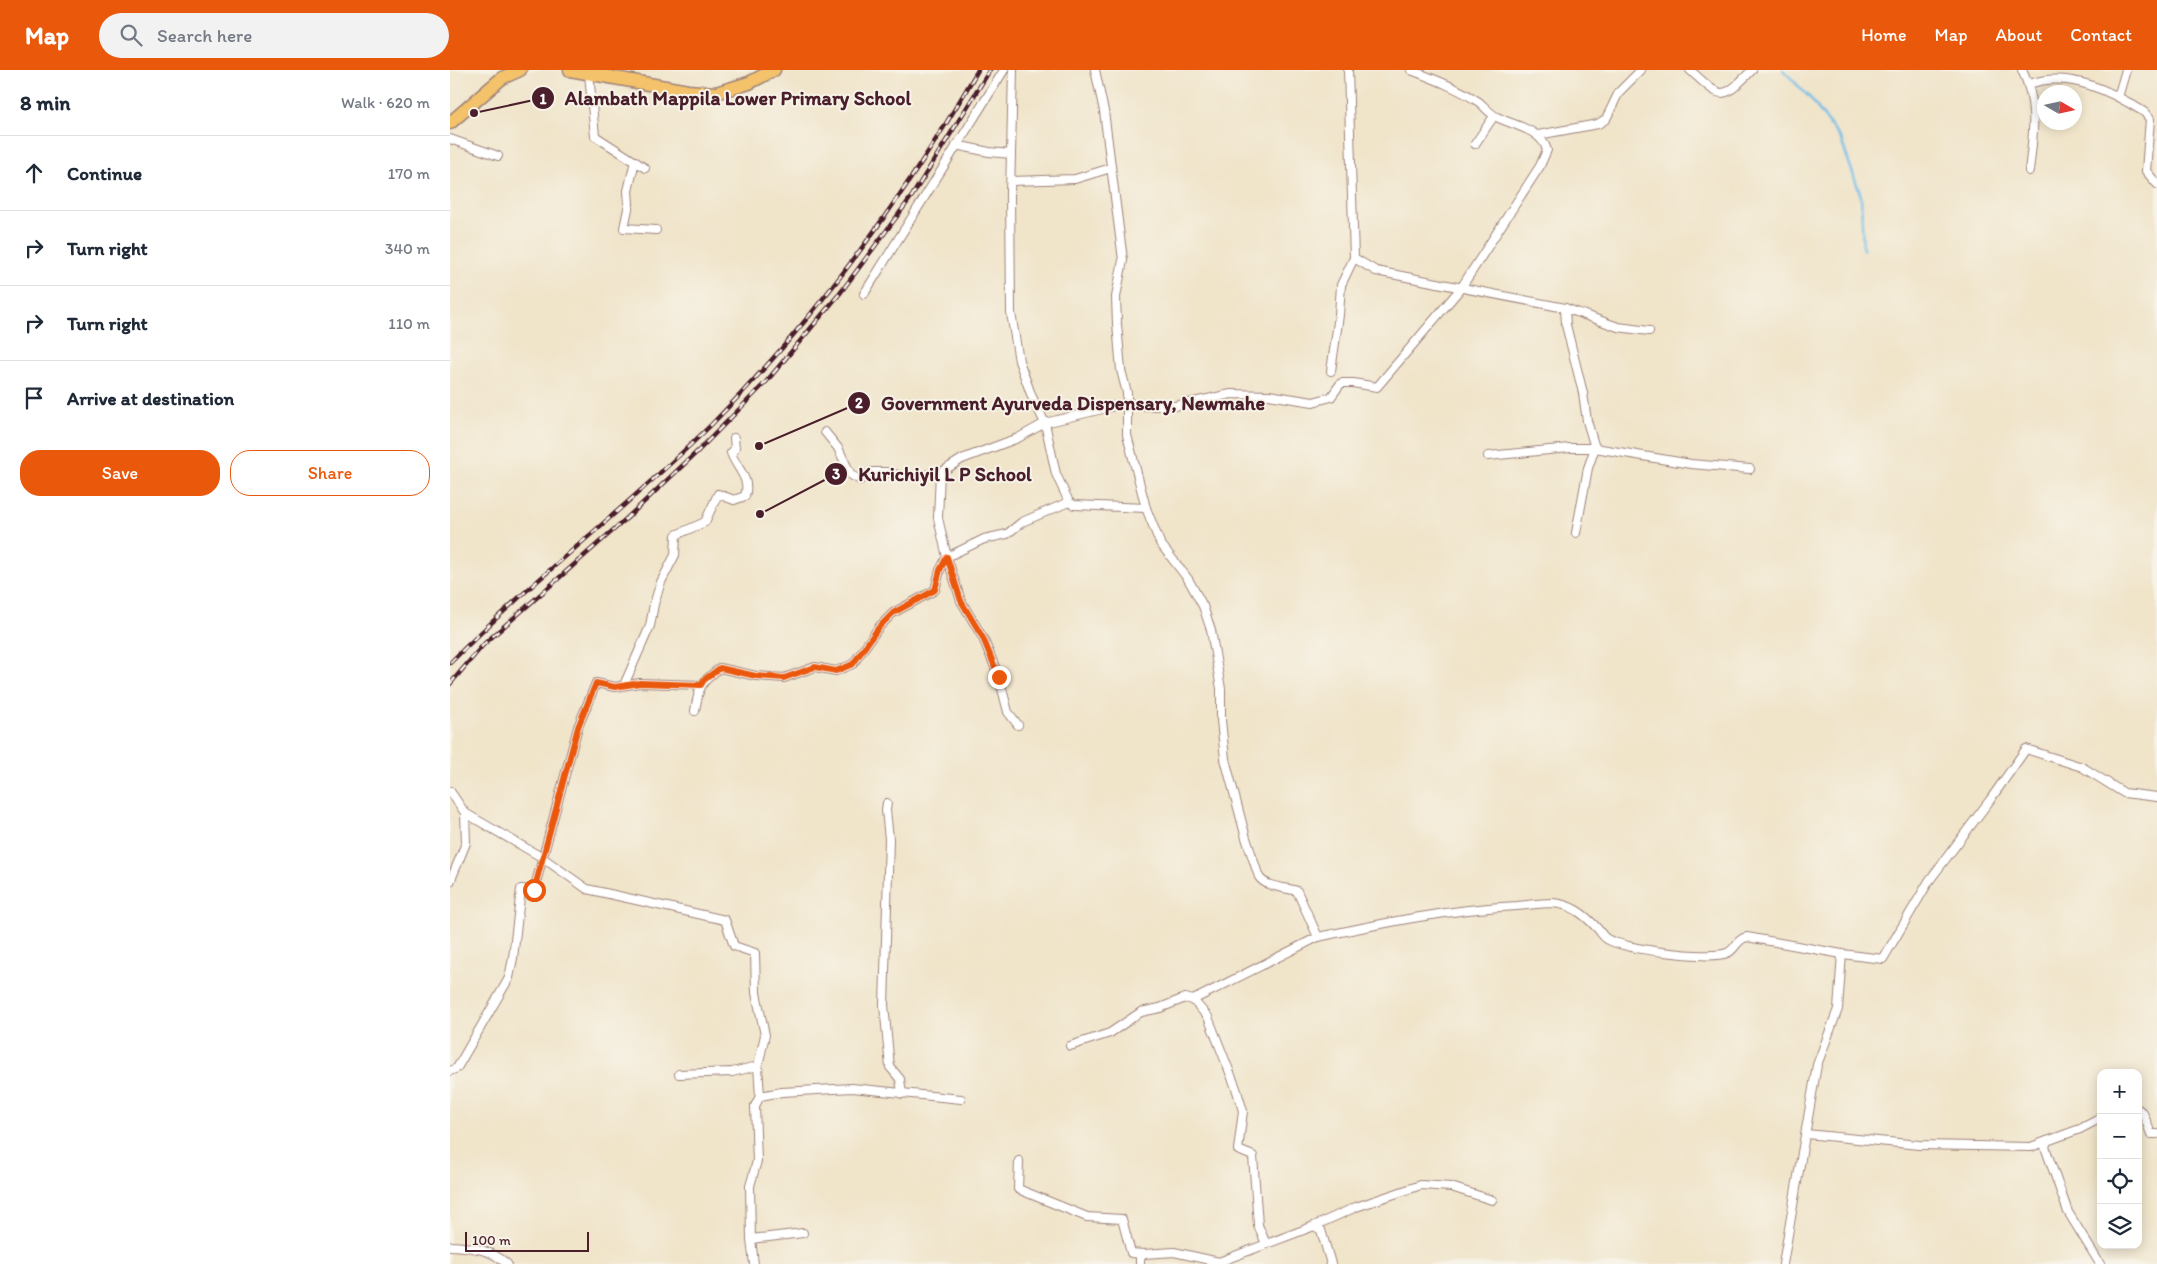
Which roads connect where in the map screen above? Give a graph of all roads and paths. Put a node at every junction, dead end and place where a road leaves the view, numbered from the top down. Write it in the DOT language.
graph roads {
  1 [pos="520,70"];
  2 [pos="570,70"];
  3 [pos="774,70"];
  4 [pos="1004,70"];
  5 [pos="1013,70"];
  6 [pos="1095,70"];
  7 [pos="1348,70"];
  8 [pos="1411,70"];
  9 [pos="1641,70"];
  10 [pos="1690,70"];
  11 [pos="1752,70"];
  12 [pos="2022,70"];
  13 [pos="2126,70"];
  14 [pos="589,74"];
  15 [pos="2029,84"];
  16 [pos="2118,97"];
  17 [pos="1494,116"];
  18 [pos="450,123"];
  19 [pos="1538,135"];
  20 [pos="450,140"];
  21 [pos="1475,144"];
  22 [pos="956,145"];
  23 [pos="1011,154"];
  24 [pos="498,156"];
  25 [pos="635,161"];
  26 [pos="645,168"];
  27 [pos="1111,168"];
  28 [pos="2029,171"];
  29 [pos="1011,181"];
  30 [pos="2157,184"];
  31 [pos="656,230"];
  32 [pos="1354,258"];
  33 [pos="1461,288"];
  34 [pos="864,294"];
  35 [pos="1565,308"];
  36 [pos="1649,331"];
  37 [pos="1331,371"];
  38 [pos="1127,403"];
  39 [pos="1045,423"];
  40 [pos="825,432"];
  41 [pos="734,438"];
  42 [pos="1595,448"];
  43 [pos="1488,456"];
  44 [pos="1750,468"];
  45 [pos="940,473"];
  46 [pos="1069,502"];
  47 [pos="1146,508"];
  48 [pos="1576,533"];
  49 [pos="947,557"];
  50 [pos="624,685"];
  51 [pos="701,685"];
  52 [pos="695,711"];
  53 [pos="1018,726"];
  54 [pos="450,791"];
  55 [pos="2157,797"];
  56 [pos="887,803"];
  57 [pos="465,813"];
  58 [pos="543,858"];
  59 [pos="450,882"];
  60 [pos="1318,938"];
  61 [pos="1842,954"];
  62 [pos="1193,1000"];
  63 [pos="1070,1046"];
  64 [pos="758,1066"];
  65 [pos="450,1071"];
  66 [pos="679,1074"];
  67 [pos="902,1094"];
  68 [pos="760,1096"];
  69 [pos="961,1099"];
  70 [pos="2142,1114"];
  71 [pos="2097,1120"];
  72 [pos="1806,1134"];
  73 [pos="2157,1134"];
  74 [pos="2047,1141"];
  75 [pos="1019,1161"];
  76 [pos="1492,1200"];
  77 [pos="1314,1226"];
  78 [pos="803,1233"];
  79 [pos="751,1239"];
  80 [pos="1266,1244"];
  81 [pos="450,1246"];
  82 [pos="1144,1254"];
  83 [pos="507,1264"];
  84 [pos="754,1264"];
  85 [pos="1140,1264"];
  86 [pos="1330,1264"];
  87 [pos="1783,1264"];
  88 [pos="2100,1264"];
  1 -- 18 [label="main road"];
  2 -- 14 [label="main road"];
  3 -- 14 [label="main road"];
  4 -- 22 [label="street"];
  5 -- 23 [label="street"];
  6 -- 27 [label="street"];
  7 -- 32 [label="street"];
  8 -- 17 [label="street"];
  9 -- 19 [label="street"];
  10 -- 11 [label="street"];
  12 -- 15 [label="street"];
  13 -- 16 [label="street"];
  14 -- 25 [label="street"];
  15 -- 16 [label="street"];
  15 -- 28 [label="street"];
  16 -- 30 [label="street"];
  17 -- 19 [label="street"];
  17 -- 21 [label="street"];
  19 -- 33 [label="street"];
  20 -- 24 [label="street"];
  22 -- 23 [label="street"];
  22 -- 34 [label="street"];
  23 -- 29 [label="street"];
  25 -- 26 [label="street"];
  25 -- 31 [label="street"];
  27 -- 29 [label="street"];
  27 -- 38 [label="street"];
  29 -- 39 [label="street"];
  32 -- 33 [label="street"];
  32 -- 37 [label="street"];
  33 -- 35 [label="street"];
  33 -- 38 [label="street"];
  35 -- 36 [label="street"];
  35 -- 42 [label="street"];
  38 -- 39 [label="street"];
  38 -- 47 [label="street"];
  39 -- 45 [label="street"];
  39 -- 46 [label="street"];
  40 -- 45 [label="street"];
  41 -- 50 [label="street"];
  42 -- 43 [label="street"];
  42 -- 44 [label="street"];
  42 -- 48 [label="street"];
  45 -- 49 [label="street"];
  46 -- 47 [label="street"];
  46 -- 49 [label="street"];
  47 -- 60 [label="street"];
  49 -- 51 [label="street"];
  49 -- 53 [label="street"];
  50 -- 51 [label="street"];
  50 -- 58 [label="street"];
  51 -- 52 [label="street"];
  54 -- 57 [label="street"];
  55 -- 61 [label="street"];
  56 -- 67 [label="street"];
  57 -- 58 [label="street"];
  57 -- 59 [label="street"];
  58 -- 64 [label="street"];
  58 -- 65 [label="street"];
  60 -- 61 [label="street"];
  60 -- 62 [label="street"];
  61 -- 72 [label="street"];
  62 -- 63 [label="street"];
  62 -- 80 [label="street"];
  64 -- 66 [label="street"];
  64 -- 68 [label="street"];
  67 -- 68 [label="street"];
  67 -- 69 [label="street"];
  68 -- 79 [label="street"];
  70 -- 73 [label="street"];
  71 -- 74 [label="street"];
  72 -- 74 [label="street"];
  72 -- 87 [label="street"];
  74 -- 88 [label="street"];
  75 -- 82 [label="street"];
  76 -- 77 [label="street"];
  77 -- 80 [label="street"];
  77 -- 86 [label="street"];
  78 -- 79 [label="street"];
  79 -- 84 [label="street"];
  80 -- 82 [label="street"];
  81 -- 83 [label="street"];
  82 -- 85 [label="street"];
}
